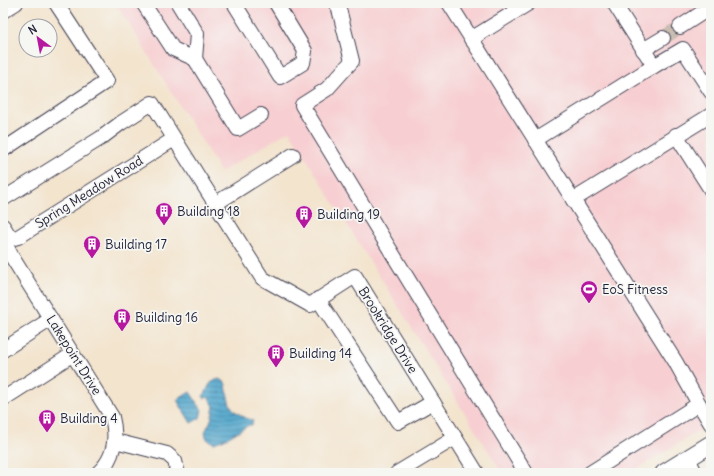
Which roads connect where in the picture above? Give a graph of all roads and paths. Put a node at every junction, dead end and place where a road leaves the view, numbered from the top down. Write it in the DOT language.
graph roads {
  1 [pos="16,3"];
  2 [pos="56,3"];
  3 [pos="143,3"];
  4 [pos="178,3"];
  5 [pos="234,3"];
  6 [pos="276,3"];
  7 [pos="336,3"];
  8 [pos="449,3"];
  9 [pos="529,3"];
  10 [pos="614,3"];
  11 [pos="711,7"];
  12 [pos="3,11"];
  13 [pos="680,26"];
  14 [pos="471,38"];
  15 [pos="663,38"];
  16 [pos="643,50"];
  17 [pos="195,59"];
  18 [pos="654,66"];
  19 [pos="711,92"];
  20 [pos="261,115"];
  21 [pos="711,115"];
  22 [pos="120,123"];
  23 [pos="676,135"];
  24 [pos="174,139"];
  25 [pos="535,140"];
  26 [pos="74,145"];
  27 [pos="3,150"];
  28 [pos="293,155"];
  29 [pos="711,190"];
  30 [pos="3,199"];
  31 [pos="573,200"];
  32 [pos="215,204"];
  33 [pos="3,226"];
  34 [pos="5,240"];
  35 [pos="318,299"];
  36 [pos="51,319"];
  37 [pos="3,350"];
  38 [pos="73,354"];
  39 [pos="3,399"];
  40 [pos="433,402"];
  41 [pos="699,404"];
  42 [pos="711,424"];
  43 [pos="455,438"];
  44 [pos="115,441"];
  45 [pos="711,444"];
  46 [pos="692,466"];
  47 [pos="98,473"];
  48 [pos="175,473"];
  49 [pos="397,473"];
  50 [pos="477,473"];
  51 [pos="526,473"];
  52 [pos="590,473"];
  53 [pos="664,473"];
  1 -- 12 [label="street"];
  2 -- 27 [label="street"];
  3 -- 17 [label="street"];
  4 -- 17 [label="street"];
  5 -- 6 [label="street"];
  7 -- 51 [label="street"];
  8 -- 14 [label="street"];
  9 -- 14 [label="street"];
  10 -- 16 [label="street"];
  11 -- 13 [label="street"];
  14 -- 25 [label="street"];
  15 -- 16 [label="street"];
  16 -- 18 [label="street"];
  17 -- 20 [label="street"];
  18 -- 19 [label="street"];
  18 -- 25 [label="street"];
  21 -- 23 [label="street"];
  22 -- 24 [label="street"];
  22 -- 26 [label="street"];
  22 -- 30 [label="street"];
  23 -- 29 [label="street"];
  23 -- 31 [label="street"];
  24 -- 32 [label="street"];
  24 -- 34 [label="street, Spring Meadow Road"];
  25 -- 31 [label="street"];
  28 -- 32 [label="street"];
  31 -- 41 [label="street"];
  32 -- 35 [label="street"];
  33 -- 34 [label="street, Lakepoint Drive"];
  34 -- 36 [label="street, Lakepoint Drive"];
  35 -- 40 [label="street"];
  35 -- 40 [label="street, Brookridge Drive"];
  36 -- 37 [label="street"];
  36 -- 38 [label="street, Lakepoint Drive"];
  38 -- 39 [label="street"];
  38 -- 44 [label="street, Lakepoint Drive"];
  40 -- 43 [label="street, Brookridge Drive"];
  41 -- 42 [label="street"];
  41 -- 52 [label="street"];
  43 -- 49 [label="street"];
  43 -- 50 [label="street, Brookridge Drive"];
  44 -- 47 [label="street, Lakepoint Drive"];
  44 -- 48 [label="street"];
  45 -- 46 [label="main road"];
  46 -- 53 [label="main road"];
}
